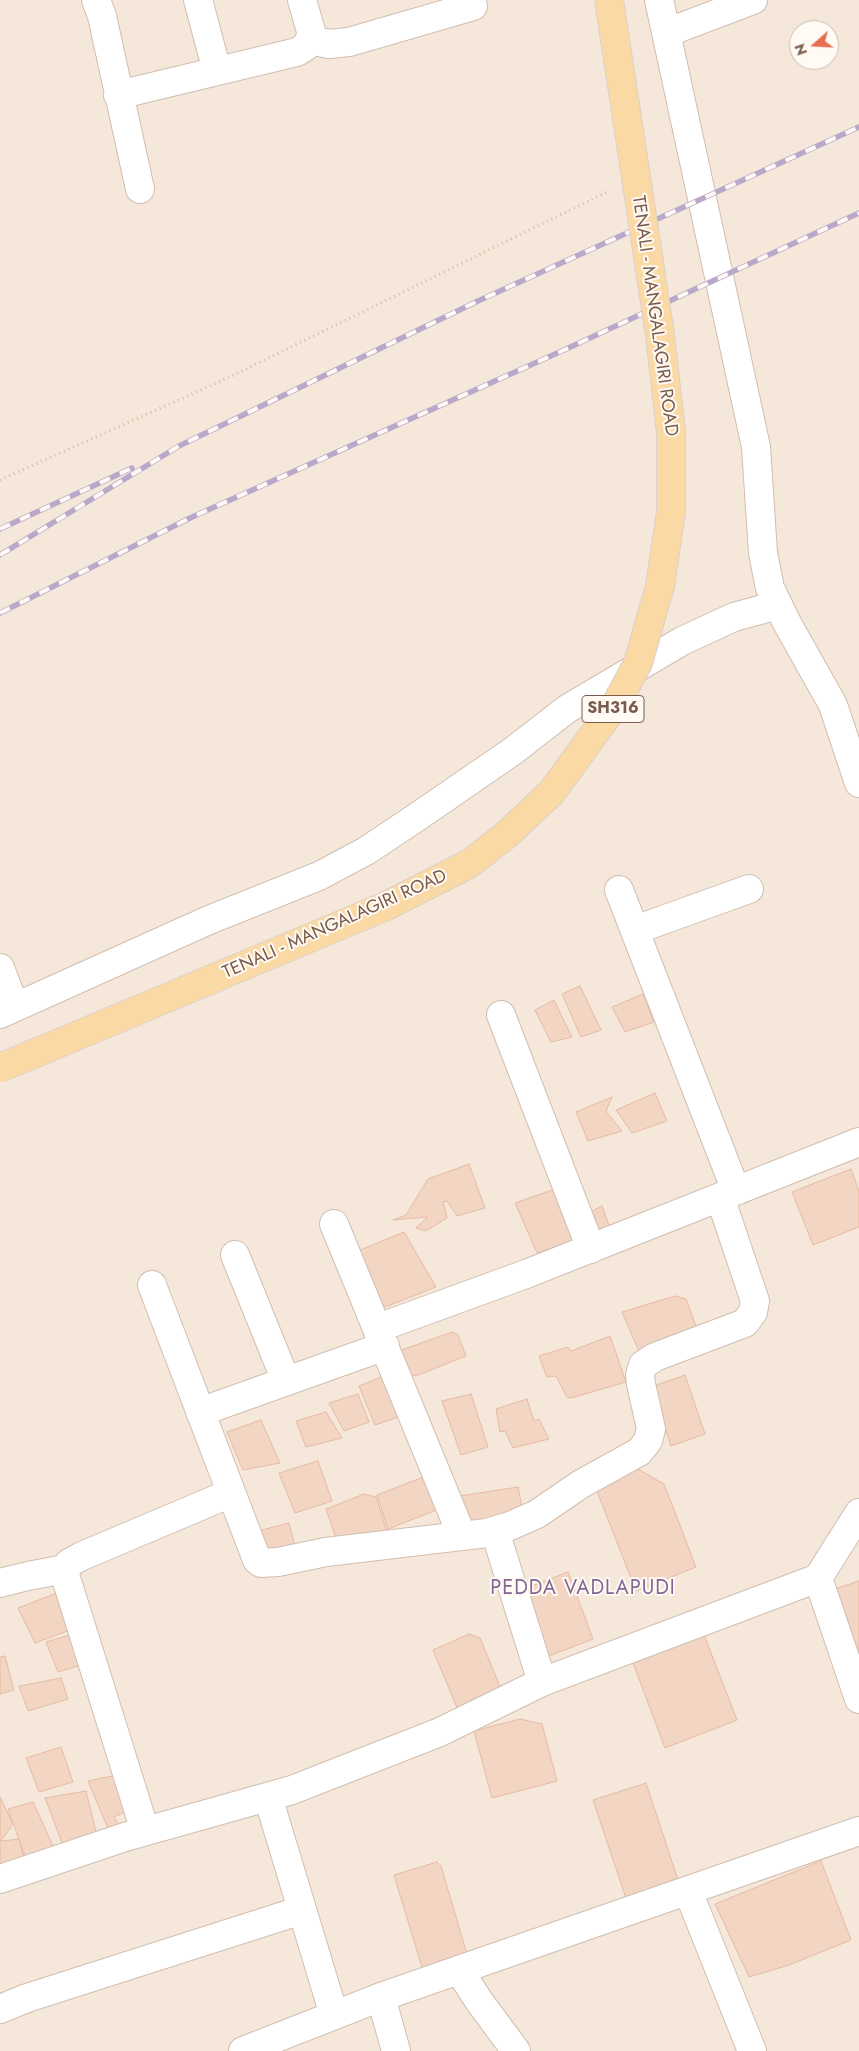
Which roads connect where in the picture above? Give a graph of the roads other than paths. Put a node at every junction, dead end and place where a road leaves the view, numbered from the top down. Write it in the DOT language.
graph roads {
  1 [pos="96,0"];
  2 [pos="198,0"];
  3 [pos="302,0"];
  4 [pos="608,0"];
  5 [pos="659,0"];
  6 [pos="753,0"];
  7 [pos="473,6"];
  8 [pos="666,33"];
  9 [pos="310,40"];
  10 [pos="217,71"];
  11 [pos="118,95"];
  12 [pos="140,189"];
  13 [pos="778,605"];
  14 [pos="854,749"];
  15 [pos="859,784"];
  16 [pos="749,889"];
  17 [pos="619,890"];
  18 [pos="635,930"];
  19 [pos="0,968"];
  20 [pos="8,1010"];
  21 [pos="501,1015"];
  22 [pos="0,1068"];
  23 [pos="859,1142"];
  24 [pos="728,1194"];
  25 [pos="334,1224"];
  26 [pos="591,1249"];
  27 [pos="236,1255"];
  28 [pos="152,1285"];
  29 [pos="382,1337"];
  30 [pos="286,1381"];
  31 [pos="200,1412"];
  32 [pos="231,1493"];
  33 [pos="859,1513"];
  34 [pos="495,1530"];
  35 [pos="462,1536"];
  36 [pos="66,1569"];
  37 [pos="818,1578"];
  38 [pos="0,1583"];
  39 [pos="542,1682"];
  40 [pos="859,1699"];
  41 [pos="268,1797"];
  42 [pos="145,1831"];
  43 [pos="859,1831"];
  44 [pos="0,1879"];
  45 [pos="688,1891"];
  46 [pos="302,1910"];
  47 [pos="459,1970"];
  48 [pos="380,1997"];
  49 [pos="0,2010"];
  50 [pos="334,2015"];
  51 [pos="250,2050"];
  52 [pos="396,2051"];
  53 [pos="516,2051"];
  54 [pos="752,2051"];
  1 -- 11 [label="street"];
  2 -- 10 [label="street"];
  3 -- 9 [label="street"];
  4 -- 22 [label="main road, TENALI - MANGALAGIRI ROAD / SH316, bridge"];
  5 -- 8 [label="street"];
  6 -- 8 [label="street"];
  7 -- 9 [label="street"];
  8 -- 13 [label="street"];
  9 -- 10 [label="street"];
  10 -- 11 [label="street"];
  11 -- 12 [label="street"];
  13 -- 14 [label="street"];
  13 -- 20 [label="street"];
  14 -- 15 [label="street"];
  16 -- 18 [label="street"];
  17 -- 18 [label="street"];
  18 -- 24 [label="street"];
  19 -- 20 [label="street"];
  21 -- 26 [label="street"];
  23 -- 24 [label="street"];
  24 -- 26 [label="street"];
  24 -- 34 [label="street"];
  25 -- 29 [label="street"];
  26 -- 29 [label="street"];
  27 -- 30 [label="street"];
  28 -- 31 [label="street"];
  29 -- 30 [label="street"];
  29 -- 35 [label="street"];
  30 -- 31 [label="street"];
  31 -- 32 [label="street"];
  32 -- 35 [label="street"];
  32 -- 36 [label="street"];
  33 -- 37 [label="street"];
  34 -- 35 [label="street"];
  34 -- 39 [label="street"];
  36 -- 38 [label="street"];
  36 -- 42 [label="street"];
  37 -- 39 [label="street"];
  37 -- 40 [label="street"];
  39 -- 41 [label="street"];
  41 -- 42 [label="street"];
  41 -- 46 [label="street"];
  42 -- 44 [label="street"];
  43 -- 45 [label="street"];
  45 -- 47 [label="street"];
  45 -- 54 [label="street"];
  46 -- 49 [label="street"];
  46 -- 50 [label="street"];
  47 -- 48 [label="street"];
  47 -- 53 [label="street"];
  48 -- 50 [label="street"];
  48 -- 52 [label="street"];
  50 -- 51 [label="street"];
}
